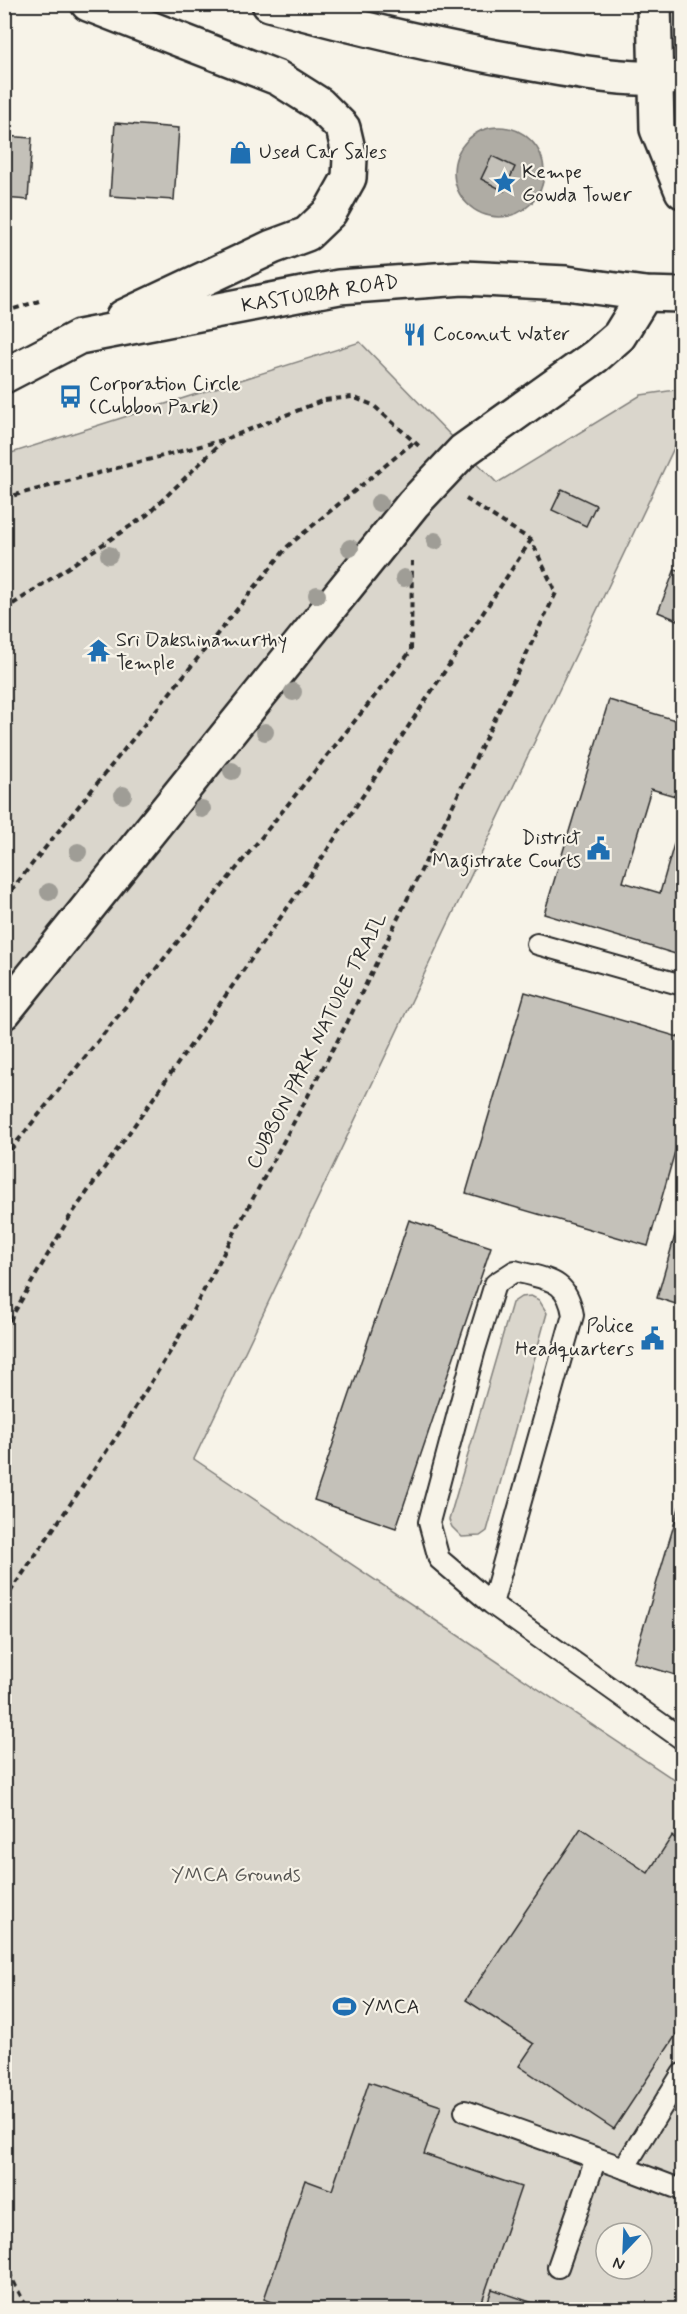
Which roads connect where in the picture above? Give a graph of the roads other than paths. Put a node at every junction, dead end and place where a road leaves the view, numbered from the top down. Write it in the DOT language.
graph roads {
  1 [pos="88,4"];
  2 [pos="352,4"];
  3 [pos="654,4"];
  4 [pos="278,6"];
  5 [pos="318,16"];
  6 [pos="669,78"];
  7 [pos="682,191"];
  8 [pos="645,294"];
  9 [pos="682,295"];
  10 [pos="79,337"];
  11 [pos="4,376"];
  12 [pos="537,944"];
  13 [pos="682,986"];
  14 [pos="4,1012"];
  15 [pos="492,1604"];
  16 [pos="682,1739"];
  17 [pos="682,2074"];
  18 [pos="465,2110"];
  19 [pos="596,2158"];
  20 [pos="624,2168"];
  21 [pos="682,2190"];
  22 [pos="558,2267"];
  1 -- 10 [label="main road"];
  2 -- 5 [label="main road"];
  3 -- 6 [label="main road"];
  4 -- 5 [label="main road"];
  5 -- 6 [label="main road"];
  6 -- 7 [label="main road"];
  8 -- 9 [label="main road, KASTURBA ROAD"];
  8 -- 10 [label="main road, KASTURBA ROAD"];
  8 -- 14 [label="main road"];
  10 -- 11 [label="main road, KASTURBA ROAD"];
  12 -- 13 [label="lane"];
  15 -- 15 [label="lane"];
  15 -- 16 [label="lane"];
  17 -- 20 [label="lane"];
  18 -- 19 [label="lane"];
  19 -- 20 [label="lane"];
  19 -- 22 [label="lane"];
  20 -- 21 [label="lane"];
}
